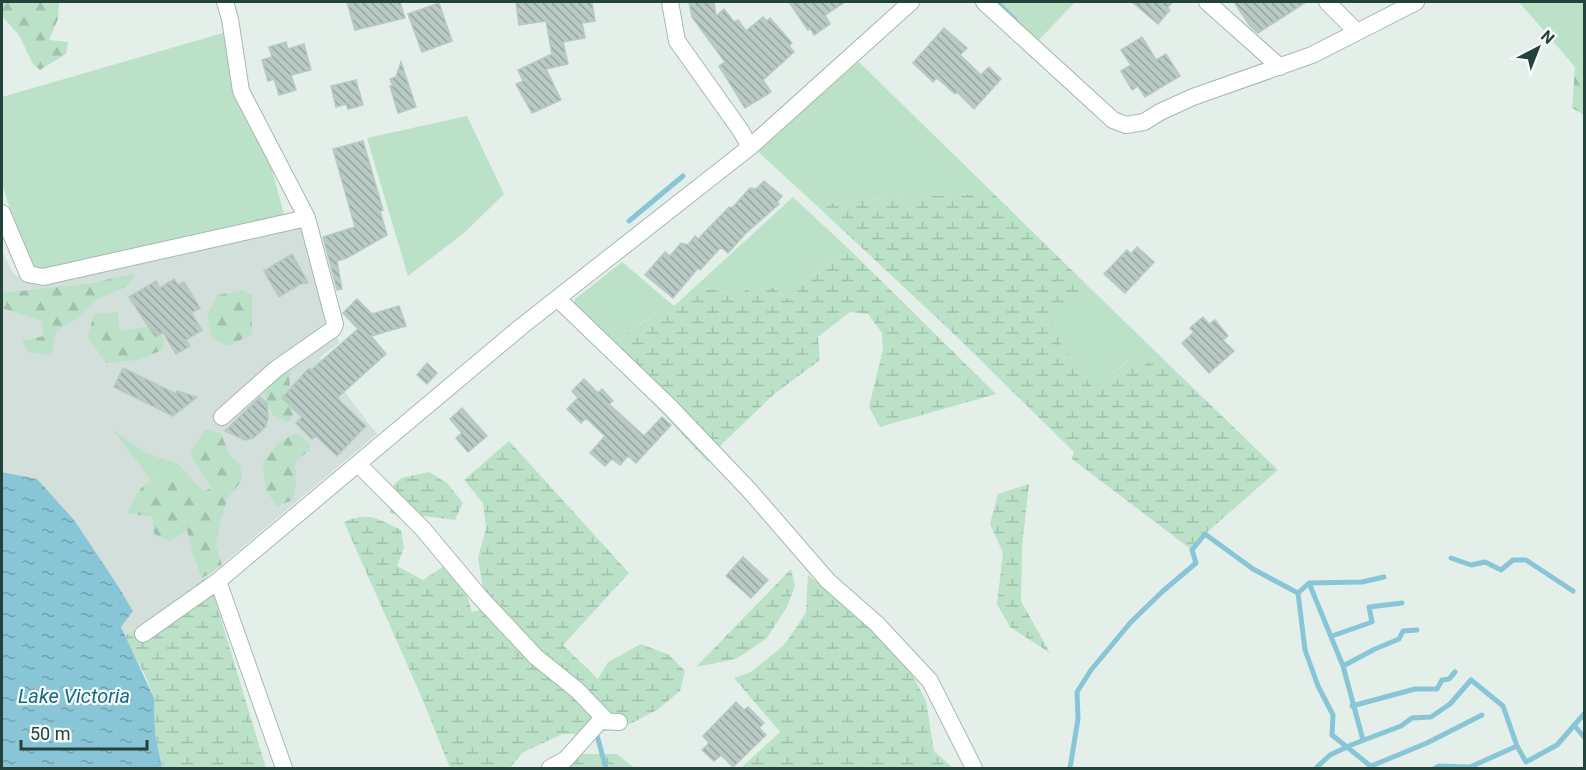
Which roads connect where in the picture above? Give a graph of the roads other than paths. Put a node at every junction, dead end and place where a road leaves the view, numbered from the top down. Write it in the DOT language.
graph roads {
  1 [pos="225,2"];
  2 [pos="670,2"];
  3 [pos="911,2"];
  4 [pos="984,2"];
  5 [pos="1207,2"];
  6 [pos="1326,2"];
  7 [pos="1416,2"];
  8 [pos="1356,32"];
  9 [pos="1280,67"];
  10 [pos="750,147"];
  11 [pos="2,213"];
  12 [pos="307,218"];
  13 [pos="558,299"];
  14 [pos="222,417"];
  15 [pos="359,465"];
  16 [pos="218,581"];
  17 [pos="142,634"];
  18 [pos="284,768"];
  19 [pos="550,768"];
  20 [pos="974,768"];
  1 -- 12 [label="street"];
  2 -- 10 [label="street"];
  3 -- 10 [label="street"];
  4 -- 9 [label="street"];
  5 -- 9 [label="street"];
  6 -- 8 [label="street"];
  7 -- 8 [label="street"];
  8 -- 9 [label="street"];
  10 -- 13 [label="street"];
  11 -- 12 [label="street"];
  12 -- 14 [label="street"];
  13 -- 15 [label="street"];
  13 -- 20 [label="street"];
  15 -- 16 [label="street"];
  15 -- 19 [label="street"];
  16 -- 17 [label="street"];
  16 -- 18 [label="street"];
}
